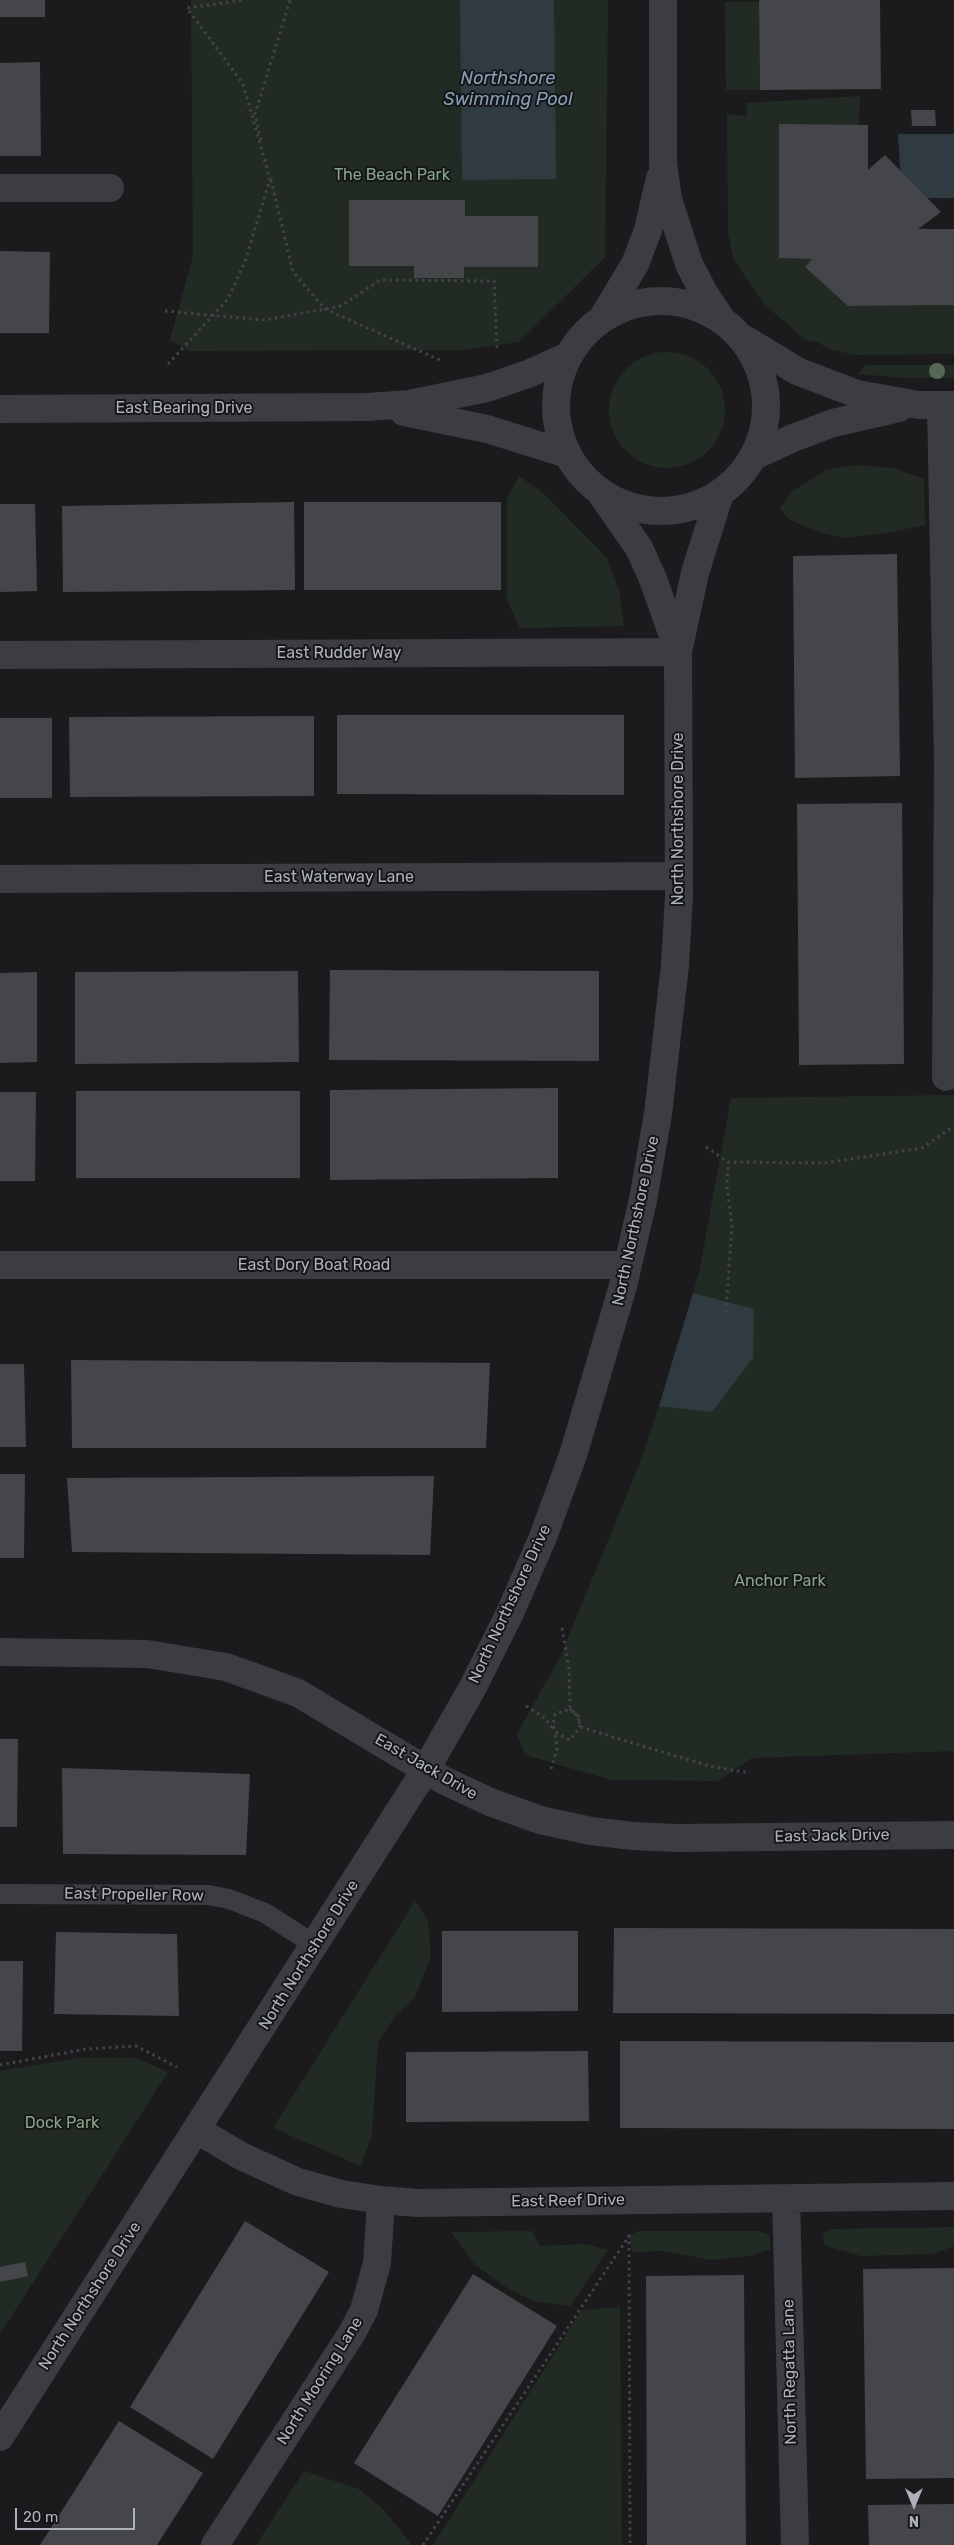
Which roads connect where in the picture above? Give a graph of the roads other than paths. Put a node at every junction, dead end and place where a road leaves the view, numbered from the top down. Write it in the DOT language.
graph roads {
  1 [pos="662,0"];
  2 [pos="663,164"];
  3 [pos="0,188"];
  4 [pos="110,188"];
  5 [pos="602,319"];
  6 [pos="731,328"];
  7 [pos="568,356"];
  8 [pos="938,405"];
  9 [pos="368,407"];
  10 [pos="0,409"];
  11 [pos="567,454"];
  12 [pos="754,456"];
  13 [pos="600,492"];
  14 [pos="720,493"];
  15 [pos="678,652"];
  16 [pos="0,655"];
  17 [pos="951,762"];
  18 [pos="679,876"];
  19 [pos="0,879"];
  20 [pos="946,1077"];
  21 [pos="0,1265"];
  22 [pos="628,1265"];
  23 [pos="0,1652"];
  24 [pos="426,1769"];
  25 [pos="954,1835"];
  26 [pos="0,1894"];
  27 [pos="315,1945"];
  28 [pos="197,2130"];
  29 [pos="954,2196"];
  30 [pos="786,2199"];
  31 [pos="380,2200"];
  32 [pos="0,2437"];
  33 [pos="215,2545"];
  34 [pos="794,2545"];
  1 -- 2 [label="street"];
  2 -- 5 [label="street"];
  2 -- 6 [label="street"];
  3 -- 4 [label="street"];
  5 -- 6 [label="street"];
  5 -- 7 [label="street"];
  6 -- 8 [label="street"];
  6 -- 12 [label="street"];
  7 -- 9 [label="street"];
  7 -- 11 [label="street"];
  8 -- 12 [label="street"];
  8 -- 17 [label="street"];
  9 -- 10 [label="street, East Bearing Drive"];
  9 -- 11 [label="street"];
  11 -- 13 [label="street"];
  12 -- 14 [label="street"];
  13 -- 14 [label="street"];
  13 -- 15 [label="street"];
  14 -- 15 [label="street"];
  15 -- 16 [label="street, East Rudder Way"];
  15 -- 18 [label="street, North Northshore Drive"];
  17 -- 20 [label="street"];
  18 -- 19 [label="street, East Waterway Lane"];
  18 -- 22 [label="street, North Northshore Drive"];
  21 -- 22 [label="street, East Dory Boat Road"];
  22 -- 24 [label="street, North Northshore Drive"];
  23 -- 24 [label="street, East Jack Drive"];
  24 -- 25 [label="street, East Jack Drive"];
  24 -- 27 [label="street, North Northshore Drive"];
  26 -- 27 [label="lane, East Propeller Row"];
  27 -- 28 [label="street, North Northshore Drive"];
  28 -- 31 [label="street, East Reef Drive"];
  28 -- 32 [label="street, North Northshore Drive"];
  29 -- 30 [label="street, East Reef Drive"];
  30 -- 31 [label="street, East Reef Drive"];
  30 -- 34 [label="street, North Regatta Lane"];
  31 -- 33 [label="street, North Mooring Lane"];
}
